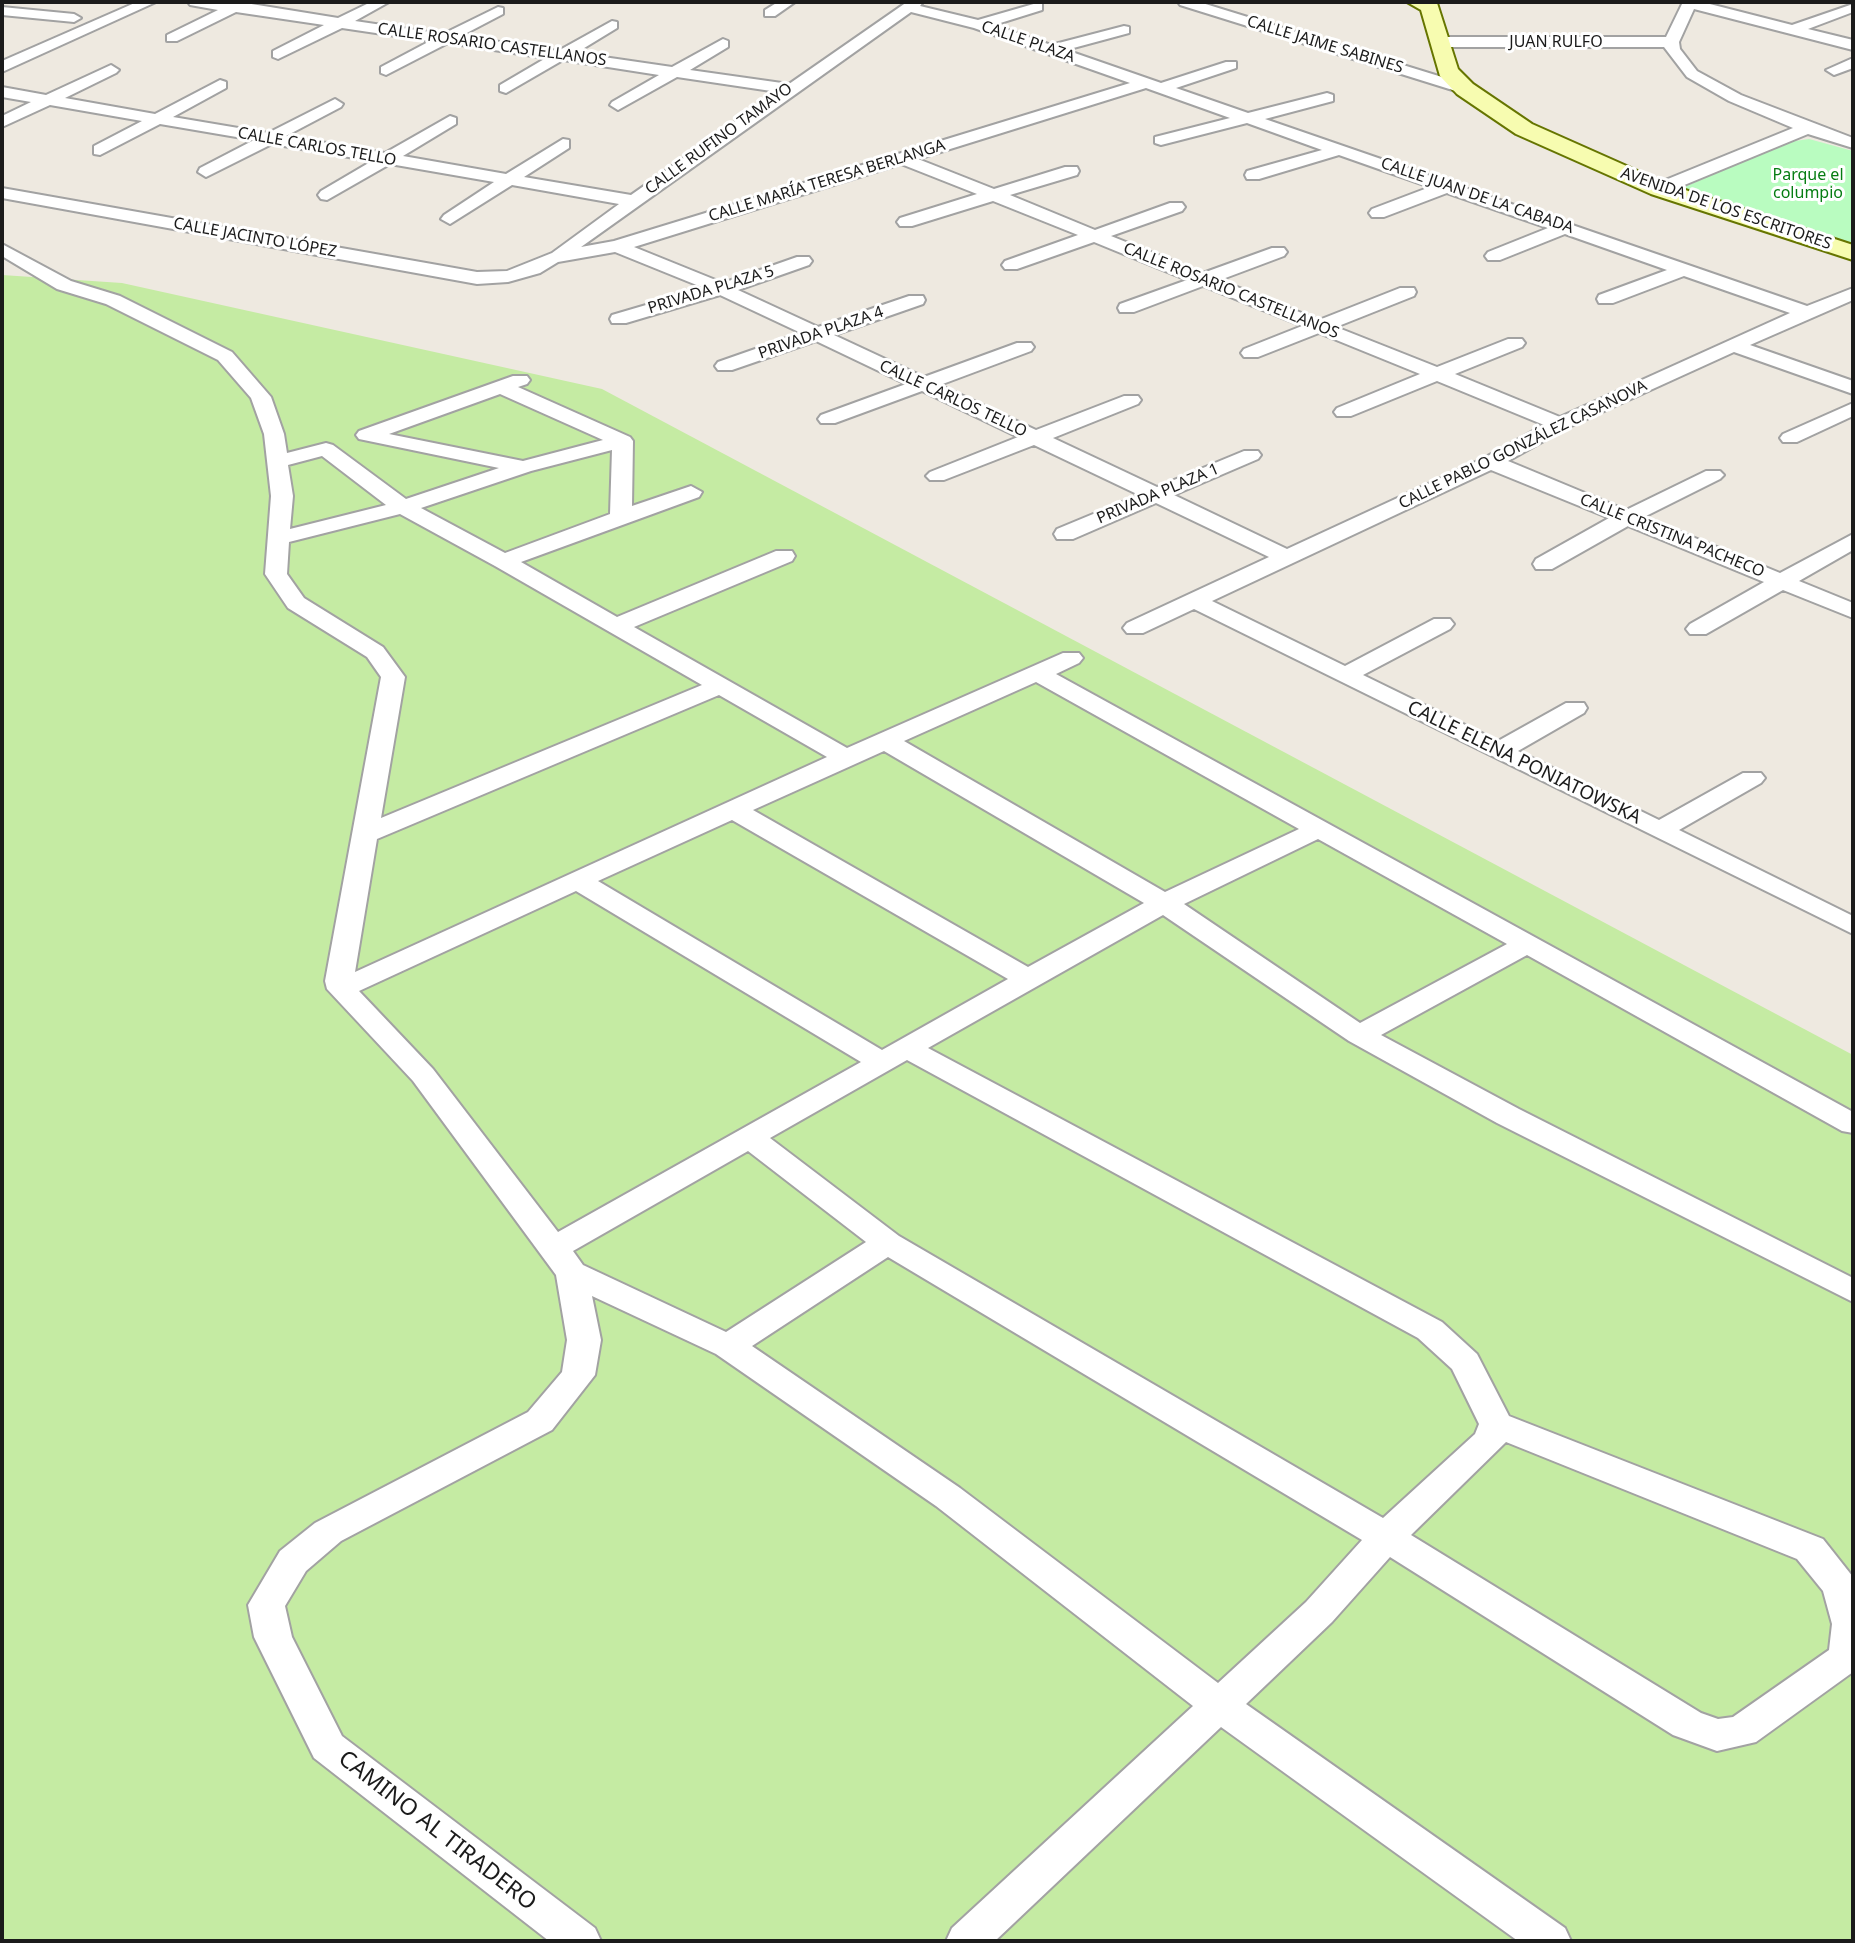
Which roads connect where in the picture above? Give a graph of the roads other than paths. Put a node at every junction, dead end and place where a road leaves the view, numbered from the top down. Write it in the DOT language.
graph roads {
  1 [pos="111,2"];
  2 [pos="149,2"];
  3 [pos="195,2"];
  4 [pos="382,2"];
  5 [pos="788,2"];
  6 [pos="953,2"];
  7 [pos="1185,2"];
  8 [pos="1690,2"];
  9 [pos="912,4"];
  10 [pos="1426,4"];
  11 [pos="241,5"];
  12 [pos="1037,7"];
  13 [pos="1850,8"];
  14 [pos="2,10"];
  15 [pos="498,11"];
  16 [pos="932,12"];
  17 [pos="770,13"];
  18 [pos="74,18"];
  19 [pos="2,22"];
  20 [pos="887,22"];
  21 [pos="340,23"];
  22 [pos="612,25"];
  23 [pos="979,25"];
  24 [pos="53,28"];
  25 [pos="1794,29"];
  26 [pos="1124,30"];
  27 [pos="172,38"];
  28 [pos="447,38"];
  29 [pos="1441,42"];
  30 [pos="1671,42"];
  31 [pos="723,44"];
  32 [pos="1853,45"];
  33 [pos="1051,50"];
  34 [pos="2,52"];
  35 [pos="278,54"];
  36 [pos="564,56"];
  37 [pos="1853,63"];
  38 [pos="1231,65"];
  39 [pos="2,67"];
  40 [pos="111,70"];
  41 [pos="386,70"];
  42 [pos="1834,70"];
  43 [pos="675,72"];
  44 [pos="220,85"];
  45 [pos="1154,85"];
  46 [pos="506,88"];
  47 [pos="790,89"];
  48 [pos="1465,89"];
  49 [pos="2,92"];
  50 [pos="1327,98"];
  51 [pos="45,100"];
  52 [pos="335,104"];
  53 [pos="618,105"];
  54 [pos="1251,118"];
  55 [pos="160,120"];
  56 [pos="450,121"];
  57 [pos="2,122"];
  58 [pos="1807,128"];
  59 [pos="270,139"];
  60 [pos="1161,140"];
  61 [pos="1853,143"];
  62 [pos="563,144"];
  63 [pos="100,150"];
  64 [pos="1349,151"];
  65 [pos="902,158"];
  66 [pos="387,159"];
  67 [pos="1071,171"];
  68 [pos="206,172"];
  69 [pos="1253,175"];
  70 [pos="508,180"];
  71 [pos="1449,186"];
  72 [pos="1659,189"];
  73 [pos="2,193"];
  74 [pos="996,194"];
  75 [pos="327,195"];
  76 [pos="633,201"];
  77 [pos="1176,207"];
  78 [pos="1378,213"];
  79 [pos="450,219"];
  80 [pos="906,222"];
  81 [pos="1566,228"];
  82 [pos="1097,237"];
  83 [pos="617,246"];
  84 [pos="2,249"];
  85 [pos="1278,252"];
  86 [pos="1853,253"];
  87 [pos="1494,256"];
  88 [pos="553,258"];
  89 [pos="803,261"];
  90 [pos="1011,265"];
  91 [pos="1685,269"];
  92 [pos="508,276"];
  93 [pos="1208,281"];
  94 [pos="722,289"];
  95 [pos="1407,292"];
  96 [pos="1853,294"];
  97 [pos="1606,299"];
  98 [pos="916,300"];
  99 [pos="1127,308"];
  100 [pos="1807,312"];
  101 [pos="619,318"];
  102 [pos="1321,327"];
  103 [pos="818,334"];
  104 [pos="1515,343"];
  105 [pos="1735,346"];
  106 [pos="1024,347"];
  107 [pos="1251,353"];
  108 [pos="726,366"];
  109 [pos="1438,374"];
  110 [pos="920,384"];
  111 [pos="1853,388"];
  112 [pos="1131,400"];
  113 [pos="1853,409"];
  114 [pos="1344,412"];
  115 [pos="828,419"];
  116 [pos="1560,424"];
  117 [pos="366,435"];
  118 [pos="1035,438"];
  119 [pos="1790,438"];
  120 [pos="622,441"];
  121 [pos="326,449"];
  122 [pos="1251,455"];
  123 [pos="278,461"];
  124 [pos="1491,462"];
  125 [pos="524,467"];
  126 [pos="1713,475"];
  127 [pos="937,476"];
  128 [pos="691,492"];
  129 [pos="1154,495"];
  130 [pos="403,507"];
  131 [pos="621,518"];
  132 [pos="1626,518"];
  133 [pos="1065,534"];
  134 [pos="279,538"];
  135 [pos="1853,541"];
  136 [pos="784,556"];
  137 [pos="1287,557"];
  138 [pos="503,561"];
  139 [pos="1544,564"];
  140 [pos="1784,582"];
  141 [pos="1195,601"];
  142 [pos="1853,611"];
  143 [pos="1442,624"];
  144 [pos="615,626"];
  145 [pos="1135,628"];
  146 [pos="1699,629"];
  147 [pos="1071,658"];
  148 [pos="1037,673"];
  149 [pos="1345,675"];
  150 [pos="721,686"];
  151 [pos="1575,708"];
  152 [pos="885,741"];
  153 [pos="1499,751"];
  154 [pos="846,758"];
  155 [pos="1752,778"];
  156 [pos="734,810"];
  157 [pos="1319,829"];
  158 [pos="1660,831"];
  159 [pos="366,834"];
  160 [pos="579,881"];
  161 [pos="1164,904"];
  162 [pos="1853,926"];
  163 [pos="1527,944"];
  164 [pos="1028,979"];
  165 [pos="341,989"];
  166 [pos="1359,1035"];
  167 [pos="894,1055"];
  168 [pos="1853,1124"];
  169 [pos="749,1137"];
  170 [pos="888,1243"];
  171 [pos="563,1261"];
  172 [pos="1853,1291"];
  173 [pos="729,1346"];
  174 [pos="1496,1423"];
  175 [pos="1385,1537"];
  176 [pos="1219,1705"];
  177 [pos="580,1941"];
  178 [pos="967,1941"];
  179 [pos="1550,1941"];
  1 -- 18 [label="street"];
  2 -- 39 [label="street"];
  3 -- 11 [label="street, CALLE ROSARIO CASTELLANOS"];
  4 -- 21 [label="street"];
  5 -- 17 [label="street"];
  6 -- 16 [label="street, CALLE RUFINO TAMAYO"];
  7 -- 48 [label="street, CALLE JAIME SABINES"];
  8 -- 25 [label="street"];
  8 -- 30 [label="street"];
  9 -- 16 [label="street, CALLE PLAZA"];
  9 -- 20 [label="street, CALLE RUFINO TAMAYO"];
  10 -- 29 [label="main road, AVENIDA DE LOS ESCRITORES"];
  11 -- 21 [label="street, CALLE ROSARIO CASTELLANOS"];
  11 -- 27 [label="street"];
  12 -- 23 [label="street"];
  13 -- 25 [label="street"];
  14 -- 18 [label="street"];
  15 -- 28 [label="street"];
  16 -- 20 [label="street, CALLE RUFINO TAMAYO"];
  16 -- 23 [label="street, CALLE PLAZA"];
  18 -- 24 [label="street"];
  19 -- 24 [label="street"];
  20 -- 47 [label="street, CALLE RUFINO TAMAYO"];
  21 -- 28 [label="street, CALLE ROSARIO CASTELLANOS"];
  21 -- 35 [label="street"];
  22 -- 36 [label="street"];
  23 -- 33 [label="street, CALLE PLAZA"];
  24 -- 34 [label="street"];
  25 -- 32 [label="street"];
  26 -- 33 [label="street"];
  28 -- 36 [label="street, CALLE ROSARIO CASTELLANOS"];
  28 -- 41 [label="street"];
  29 -- 30 [label="street, JUAN RULFO"];
  29 -- 48 [label="main road, AVENIDA DE LOS ESCRITORES"];
  30 -- 58 [label="street"];
  31 -- 43 [label="street"];
  33 -- 45 [label="street, CALLE PLAZA"];
  36 -- 43 [label="street, CALLE ROSARIO CASTELLANOS"];
  36 -- 46 [label="street"];
  37 -- 42 [label="street"];
  38 -- 45 [label="street, CALLE MARÍA TERESA BERLANGA"];
  40 -- 51 [label="street"];
  43 -- 47 [label="street, CALLE ROSARIO CASTELLANOS"];
  43 -- 53 [label="street"];
  44 -- 55 [label="street"];
  45 -- 54 [label="street, CALLE JUAN DE LA CABADA"];
  45 -- 65 [label="street, CALLE MARÍA TERESA BERLANGA"];
  47 -- 76 [label="street, CALLE RUFINO TAMAYO"];
  48 -- 72 [label="main road, AVENIDA DE LOS ESCRITORES"];
  49 -- 51 [label="street, CALLE CARLOS TELLO"];
  50 -- 54 [label="street"];
  51 -- 55 [label="street, CALLE CARLOS TELLO"];
  51 -- 57 [label="street"];
  52 -- 59 [label="street"];
  54 -- 60 [label="street"];
  54 -- 64 [label="street, CALLE JUAN DE LA CABADA"];
  55 -- 59 [label="street, CALLE CARLOS TELLO"];
  55 -- 63 [label="street"];
  56 -- 66 [label="street"];
  58 -- 61 [label="street"];
  58 -- 72 [label="street"];
  59 -- 66 [label="street, CALLE CARLOS TELLO"];
  59 -- 68 [label="street"];
  62 -- 70 [label="street"];
  64 -- 69 [label="street"];
  64 -- 71 [label="street, CALLE JUAN DE LA CABADA"];
  65 -- 74 [label="street, CALLE ROSARIO CASTELLANOS"];
  65 -- 83 [label="street, CALLE MARÍA TERESA BERLANGA"];
  66 -- 70 [label="street, CALLE CARLOS TELLO"];
  66 -- 75 [label="street"];
  67 -- 74 [label="street"];
  70 -- 76 [label="street, CALLE CARLOS TELLO"];
  70 -- 79 [label="street"];
  71 -- 78 [label="street"];
  71 -- 81 [label="street, CALLE JUAN DE LA CABADA"];
  72 -- 86 [label="main road, AVENIDA DE LOS ESCRITORES"];
  73 -- 92 [label="street, CALLE JACINTO LÓPEZ"];
  74 -- 80 [label="street"];
  74 -- 82 [label="street, CALLE ROSARIO CASTELLANOS"];
  76 -- 88 [label="street, CALLE RUFINO TAMAYO"];
  77 -- 82 [label="street"];
  81 -- 87 [label="street"];
  81 -- 91 [label="street, CALLE JUAN DE LA CABADA"];
  82 -- 90 [label="street"];
  82 -- 93 [label="street, CALLE ROSARIO CASTELLANOS"];
  83 -- 88 [label="street, CALLE MARÍA TERESA BERLANGA"];
  83 -- 94 [label="street, CALLE CARLOS TELLO"];
  84 -- 123 [label="street"];
  85 -- 93 [label="street"];
  88 -- 92 [label="street, CALLE MARÍA TERESA BERLANGA"];
  89 -- 94 [label="street, PRIVADA PLAZA 5"];
  91 -- 97 [label="street"];
  91 -- 100 [label="street, CALLE JUAN DE LA CABADA"];
  93 -- 99 [label="street"];
  93 -- 102 [label="street, CALLE ROSARIO CASTELLANOS"];
  94 -- 101 [label="street, PRIVADA PLAZA 5"];
  94 -- 103 [label="street, CALLE CARLOS TELLO"];
  95 -- 102 [label="street"];
  96 -- 100 [label="street, CALLE PABLO GONZÁLEZ CASANOVA"];
  98 -- 103 [label="street, PRIVADA PLAZA 4"];
  100 -- 105 [label="street, CALLE PABLO GONZÁLEZ CASANOVA"];
  102 -- 107 [label="street"];
  102 -- 109 [label="street, CALLE ROSARIO CASTELLANOS"];
  103 -- 108 [label="street, PRIVADA PLAZA 4"];
  103 -- 110 [label="street, CALLE CARLOS TELLO"];
  104 -- 109 [label="street"];
  105 -- 111 [label="street"];
  105 -- 116 [label="street, CALLE PABLO GONZÁLEZ CASANOVA"];
  106 -- 110 [label="street"];
  109 -- 114 [label="street"];
  109 -- 116 [label="street, CALLE ROSARIO CASTELLANOS"];
  110 -- 115 [label="street"];
  110 -- 118 [label="street, CALLE CARLOS TELLO"];
  112 -- 118 [label="street"];
  113 -- 119 [label="street"];
  116 -- 124 [label="street, CALLE PABLO GONZÁLEZ CASANOVA"];
  117 -- 120 [label="street"];
  117 -- 121 [label="street"];
  117 -- 125 [label="street"];
  118 -- 127 [label="street"];
  118 -- 129 [label="street, CALLE CARLOS TELLO"];
  120 -- 125 [label="street"];
  120 -- 131 [label="street"];
  121 -- 123 [label="street"];
  121 -- 130 [label="street"];
  122 -- 129 [label="street, PRIVADA PLAZA 1"];
  123 -- 134 [label="street"];
  124 -- 132 [label="street, CALLE CRISTINA PACHECO"];
  124 -- 137 [label="street, CALLE PABLO GONZÁLEZ CASANOVA"];
  125 -- 130 [label="street"];
  126 -- 132 [label="street"];
  128 -- 131 [label="street"];
  129 -- 133 [label="street, PRIVADA PLAZA 1"];
  129 -- 137 [label="street, CALLE CARLOS TELLO"];
  130 -- 134 [label="street"];
  130 -- 138 [label="street"];
  131 -- 138 [label="street"];
  132 -- 139 [label="street"];
  132 -- 140 [label="street, CALLE CRISTINA PACHECO"];
  134 -- 159 [label="street"];
  135 -- 140 [label="street"];
  136 -- 144 [label="street"];
  137 -- 141 [label="street, CALLE PABLO GONZÁLEZ CASANOVA"];
  138 -- 144 [label="street"];
  140 -- 142 [label="street, CALLE CRISTINA PACHECO"];
  140 -- 146 [label="street"];
  141 -- 145 [label="street, CALLE PABLO GONZÁLEZ CASANOVA"];
  141 -- 149 [label="street, CALLE ELENA PONIATOWSKA"];
  143 -- 149 [label="street"];
  144 -- 150 [label="street"];
  147 -- 148 [label="street"];
  148 -- 152 [label="street"];
  148 -- 157 [label="street"];
  149 -- 153 [label="street, CALLE ELENA PONIATOWSKA"];
  150 -- 154 [label="street"];
  150 -- 159 [label="street"];
  151 -- 153 [label="street"];
  152 -- 154 [label="street"];
  152 -- 161 [label="street"];
  153 -- 158 [label="street, CALLE ELENA PONIATOWSKA"];
  154 -- 156 [label="street"];
  155 -- 158 [label="street"];
  156 -- 160 [label="street"];
  156 -- 164 [label="street"];
  157 -- 161 [label="street"];
  157 -- 163 [label="street"];
  158 -- 162 [label="street, CALLE ELENA PONIATOWSKA"];
  159 -- 165 [label="street"];
  160 -- 165 [label="street"];
  160 -- 167 [label="street"];
  161 -- 164 [label="street"];
  161 -- 166 [label="street"];
  163 -- 166 [label="street"];
  163 -- 168 [label="street"];
  164 -- 167 [label="street"];
  165 -- 171 [label="street"];
  166 -- 172 [label="street"];
  167 -- 169 [label="street"];
  167 -- 174 [label="street"];
  169 -- 170 [label="street"];
  169 -- 171 [label="street"];
  170 -- 173 [label="street"];
  170 -- 175 [label="street"];
  171 -- 173 [label="street"];
  171 -- 177 [label="street, CAMINO AL TIRADERO"];
  173 -- 176 [label="street"];
  174 -- 175 [label="street"];
  174 -- 175 [label="street"];
  175 -- 176 [label="street"];
  176 -- 178 [label="street"];
  176 -- 179 [label="street"];
}
